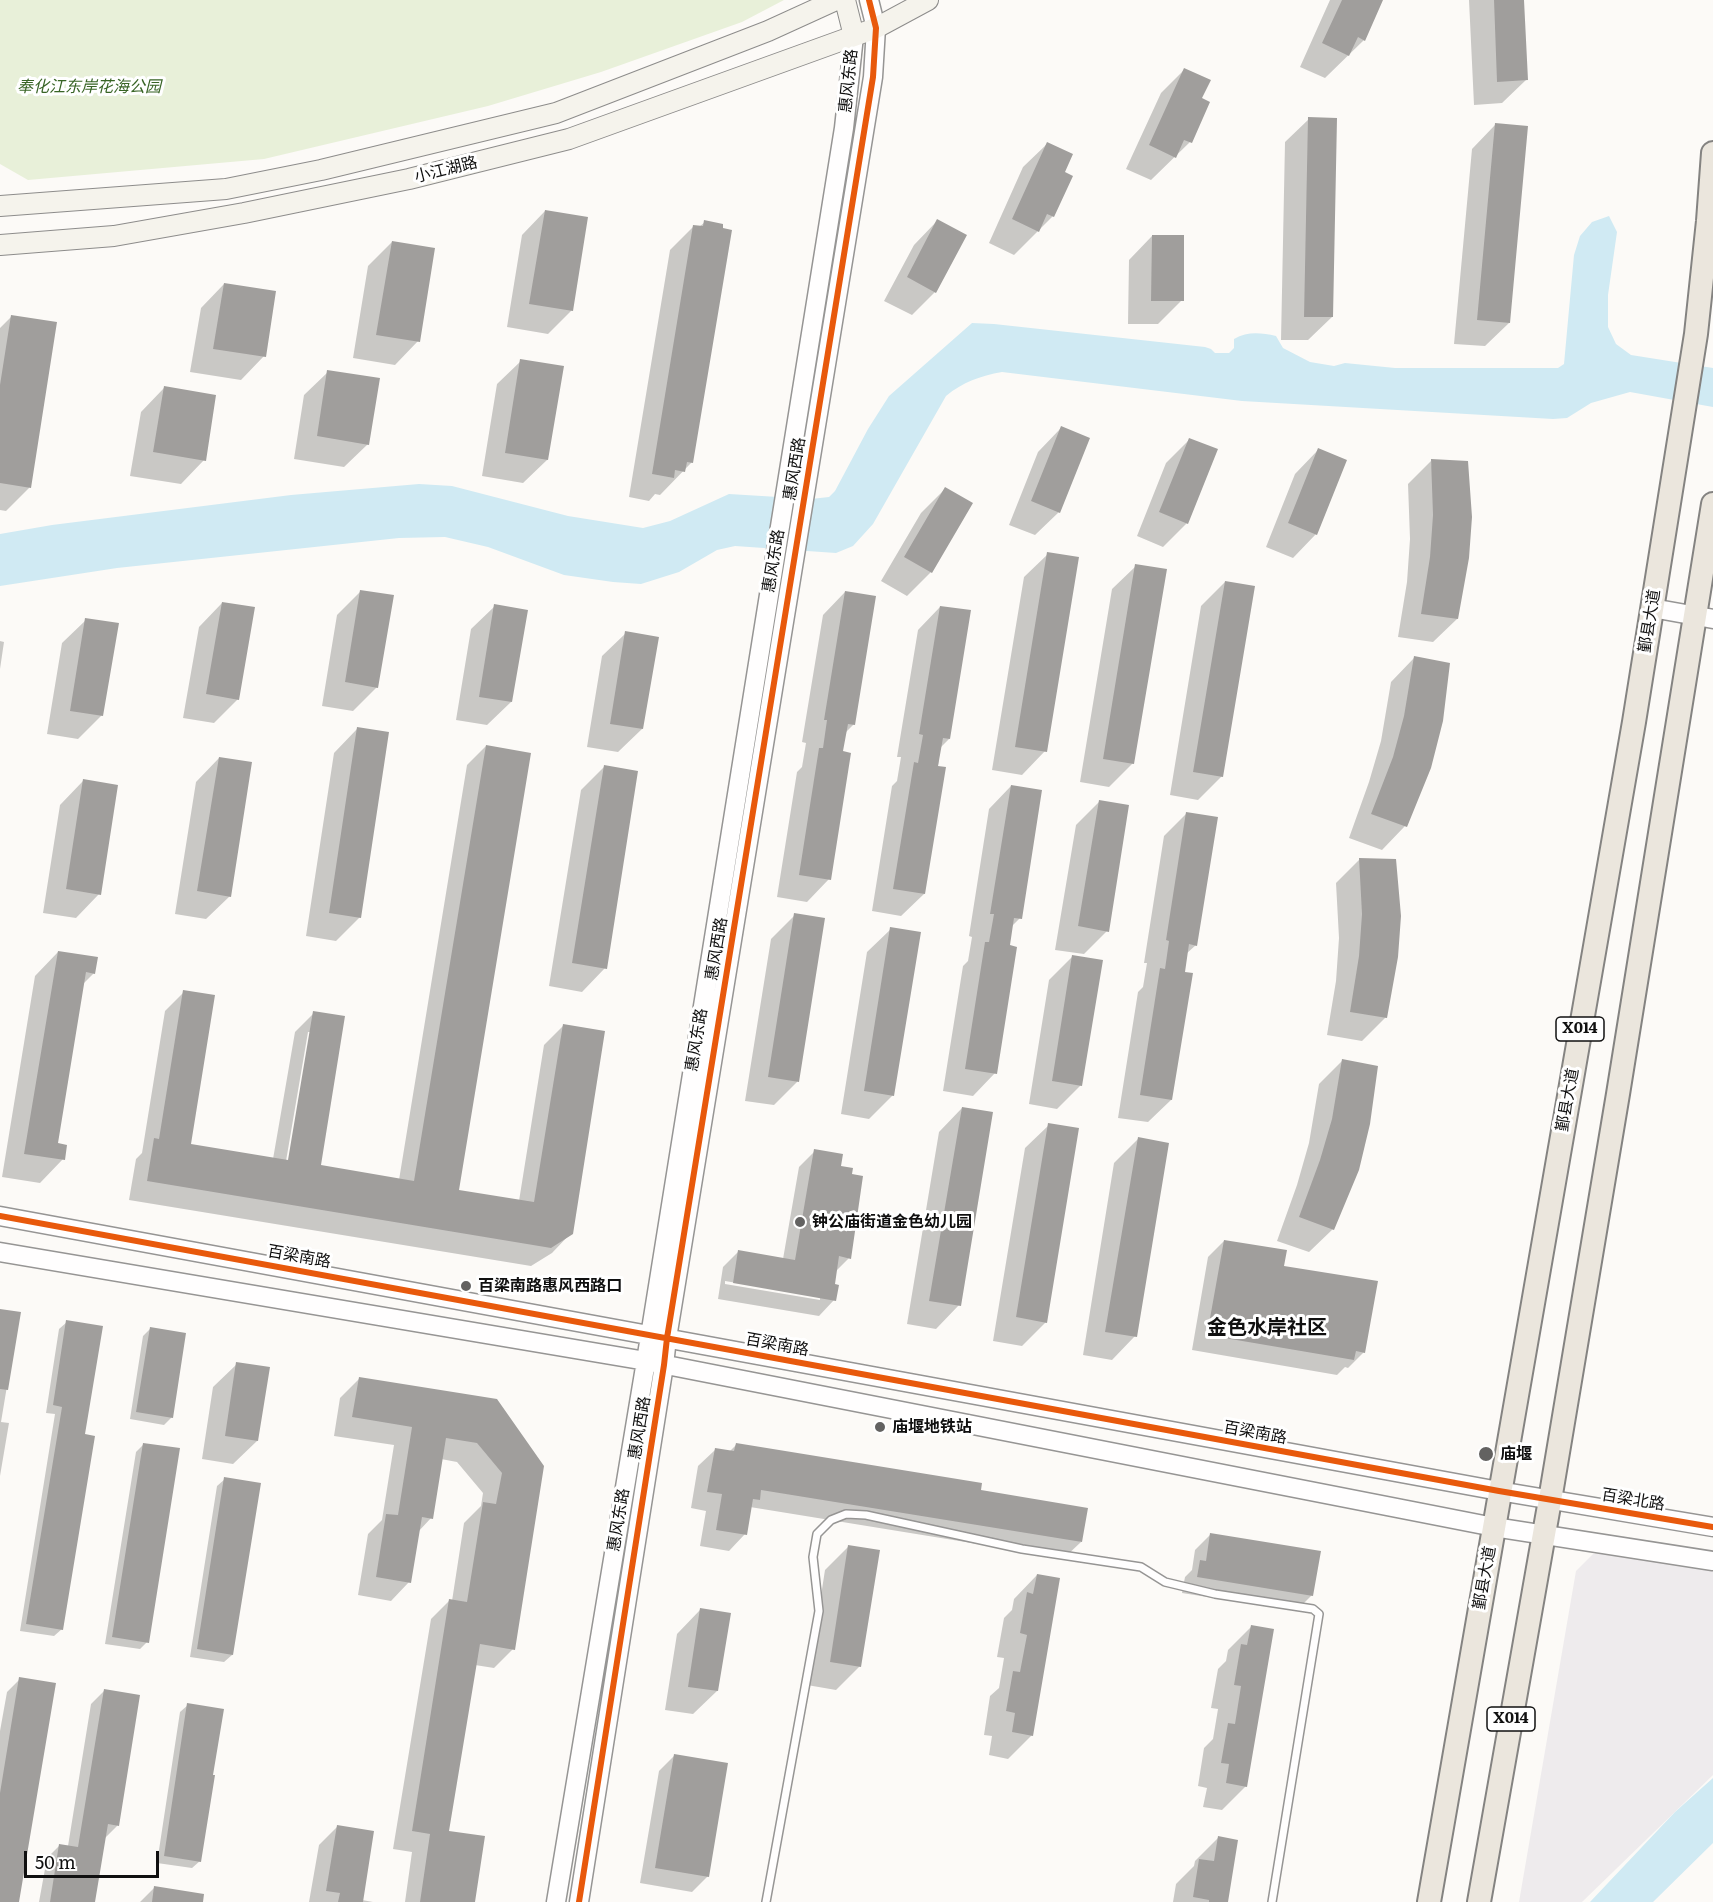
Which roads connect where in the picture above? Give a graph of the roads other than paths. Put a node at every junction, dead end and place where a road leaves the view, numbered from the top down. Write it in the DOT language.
graph roads {
  1 [pos="836,0"];
  2 [pos="845,0"];
  3 [pos="869,0"];
  4 [pos="928,0"];
  5 [pos="876,28"];
  6 [pos="854,36"];
  7 [pos="1713,153"];
  8 [pos="0,206"];
  9 [pos="31,243"];
  10 [pos="0,245"];
  11 [pos="0,261"];
  12 [pos="1713,504"];
  13 [pos="1652,608"];
  14 [pos="1704,617"];
  15 [pos="0,1216"];
  16 [pos="0,1252"];
  17 [pos="658,1336"];
  18 [pos="645,1361"];
  19 [pos="664,1365"];
  20 [pos="1499,1491"];
  21 [pos="1550,1500"];
  22 [pos="1494,1527"];
  23 [pos="1713,1527"];
  24 [pos="1543,1535"];
  25 [pos="1713,1561"];
  26 [pos="555,1902"];
  27 [pos="579,1902"];
  28 [pos="766,1902"];
  29 [pos="1272,1902"];
  30 [pos="1429,1902"];
  31 [pos="1479,1902"];
  1 -- 8 [label="main road, 小江湖路"];
  2 -- 6 [label="main road"];
  3 -- 5 [label="street, 惠风西路"];
  4 -- 5 [label="main road, 小江湖路"];
  5 -- 6 [label="main road, 小江湖路"];
  5 -- 17 [label="street, 惠风西路"];
  6 -- 9 [label="main road, 小江湖路"];
  6 -- 17 [label="street, 惠风东路"];
  7 -- 13 [label="main road, 鄞县大道 / X014"];
  9 -- 10 [label="main road, 小江湖路"];
  9 -- 11 [label="main road"];
  12 -- 14 [label="main road, X014"];
  13 -- 14 [label="street"];
  13 -- 20 [label="main road, 鄞县大道 / X014"];
  14 -- 21 [label="main road, X014"];
  15 -- 17 [label="street, 百梁南路"];
  16 -- 18 [label="street"];
  17 -- 18 [label="street, 惠风东路"];
  17 -- 19 [label="street, 惠风西路"];
  17 -- 20 [label="street, 百梁南路"];
  18 -- 19 [label="street"];
  18 -- 26 [label="street, 惠风东路"];
  19 -- 22 [label="street"];
  19 -- 27 [label="street, 惠风西路"];
  20 -- 21 [label="street, 百梁南路"];
  20 -- 22 [label="main road, 鄞县大道 / X014"];
  21 -- 23 [label="street, 百梁北路"];
  21 -- 24 [label="main road"];
  22 -- 24 [label="street"];
  22 -- 30 [label="main road, 鄞县大道 / X014"];
  24 -- 25 [label="street"];
  24 -- 31 [label="main road, X014"];
  28 -- 29 [label="lane"];
}
